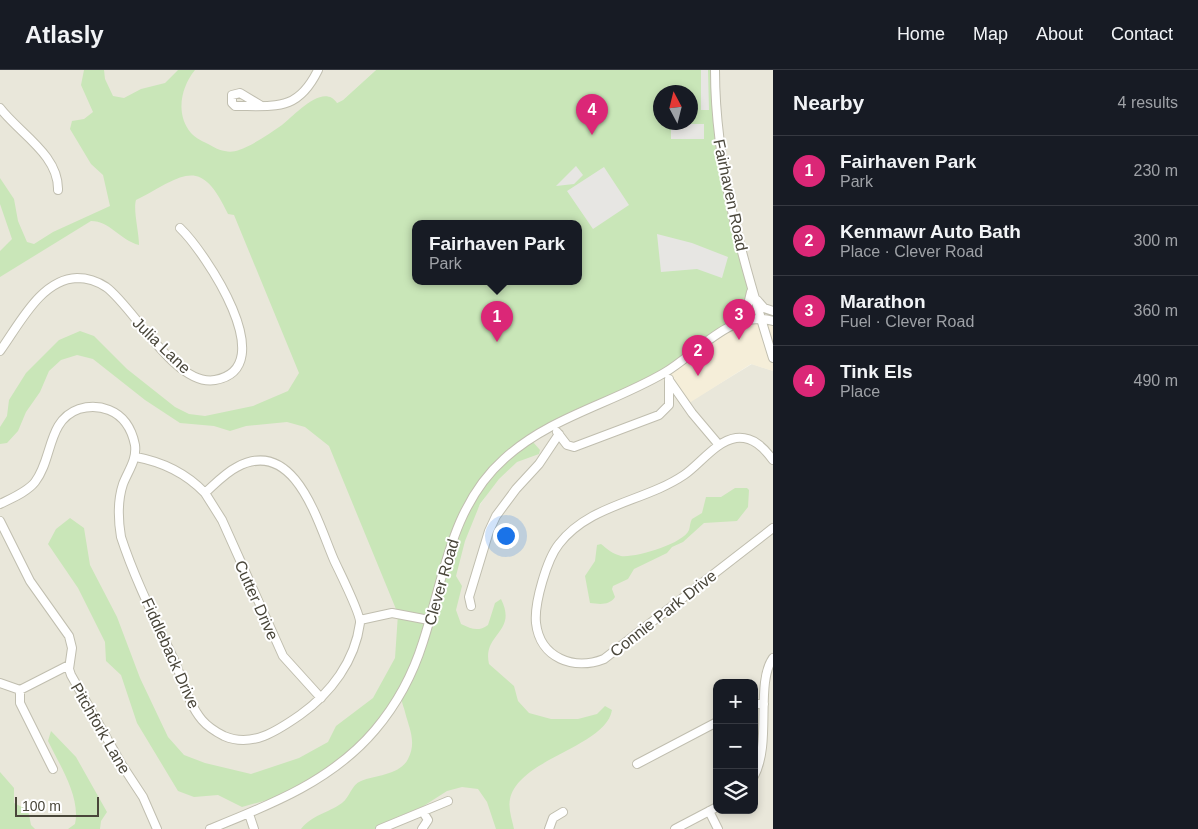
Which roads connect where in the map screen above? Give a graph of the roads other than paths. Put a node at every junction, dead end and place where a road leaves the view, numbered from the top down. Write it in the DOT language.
graph roads {
  1 [pos="318,70"];
  2 [pos="715,70"];
  3 [pos="260,105"];
  4 [pos="0,108"];
  5 [pos="58,190"];
  6 [pos="180,228"];
  7 [pos="751,285"];
  8 [pos="753,294"];
  9 [pos="773,311"];
  10 [pos="761,318"];
  11 [pos="773,321"];
  12 [pos="730,327"];
  13 [pos="0,351"];
  14 [pos="773,358"];
  15 [pos="667,376"];
  16 [pos="552,424"];
  17 [pos="559,434"];
  18 [pos="719,445"];
  19 [pos="136,457"];
  20 [pos="773,460"];
  21 [pos="205,493"];
  22 [pos="0,504"];
  23 [pos="0,521"];
  24 [pos="773,528"];
  25 [pos="472,606"];
  26 [pos="360,620"];
  27 [pos="430,620"];
  28 [pos="773,658"];
  29 [pos="69,665"];
  30 [pos="0,683"];
  31 [pos="20,690"];
  32 [pos="321,698"];
  33 [pos="758,704"];
  34 [pos="764,704"];
  35 [pos="713,724"];
  36 [pos="637,764"];
  37 [pos="52,769"];
  38 [pos="757,769"];
  39 [pos="448,801"];
  40 [pos="713,809"];
  41 [pos="423,812"];
  42 [pos="563,812"];
  43 [pos="249,814"];
  44 [pos="714,814"];
  45 [pos="157,829"];
  46 [pos="210,829"];
  47 [pos="254,829"];
  48 [pos="380,829"];
  49 [pos="422,829"];
  50 [pos="549,829"];
  51 [pos="675,829"];
  52 [pos="718,829"];
  1 -- 3 [label="street"];
  2 -- 7 [label="street, Fairhaven Road"];
  4 -- 5 [label="street"];
  6 -- 13 [label="street, Julia Lane"];
  7 -- 8 [label="street, Fairhaven Road"];
  7 -- 12 [label="street"];
  8 -- 9 [label="street"];
  8 -- 10 [label="street, Fairhaven Road"];
  10 -- 11 [label="street, Clever Road"];
  10 -- 12 [label="street, Clever Road"];
  10 -- 14 [label="street, Fairhaven Road"];
  12 -- 15 [label="street, Clever Road"];
  15 -- 16 [label="street, Clever Road"];
  15 -- 17 [label="street"];
  15 -- 18 [label="street"];
  16 -- 17 [label="street"];
  16 -- 27 [label="street, Clever Road"];
  17 -- 25 [label="street"];
  18 -- 20 [label="street"];
  18 -- 24 [label="street, Connie Park Drive"];
  19 -- 21 [label="street"];
  19 -- 22 [label="street"];
  19 -- 32 [label="street, Fiddleback Drive"];
  21 -- 26 [label="street"];
  21 -- 32 [label="street, Cutter Drive"];
  23 -- 29 [label="street, Pitchfork Lane"];
  26 -- 27 [label="street"];
  26 -- 32 [label="street, Fiddleback Drive"];
  27 -- 43 [label="street, Clever Road"];
  28 -- 34 [label="street"];
  29 -- 31 [label="street"];
  29 -- 45 [label="street, Pitchfork Lane"];
  30 -- 31 [label="street"];
  31 -- 37 [label="street"];
  33 -- 34 [label="street"];
  34 -- 38 [label="street"];
  35 -- 36 [label="street"];
  39 -- 41 [label="street"];
  40 -- 51 [label="street"];
  41 -- 48 [label="street"];
  41 -- 49 [label="street"];
  42 -- 50 [label="street"];
  43 -- 46 [label="street, Clever Road"];
  43 -- 47 [label="street"];
  44 -- 52 [label="street"];
}
